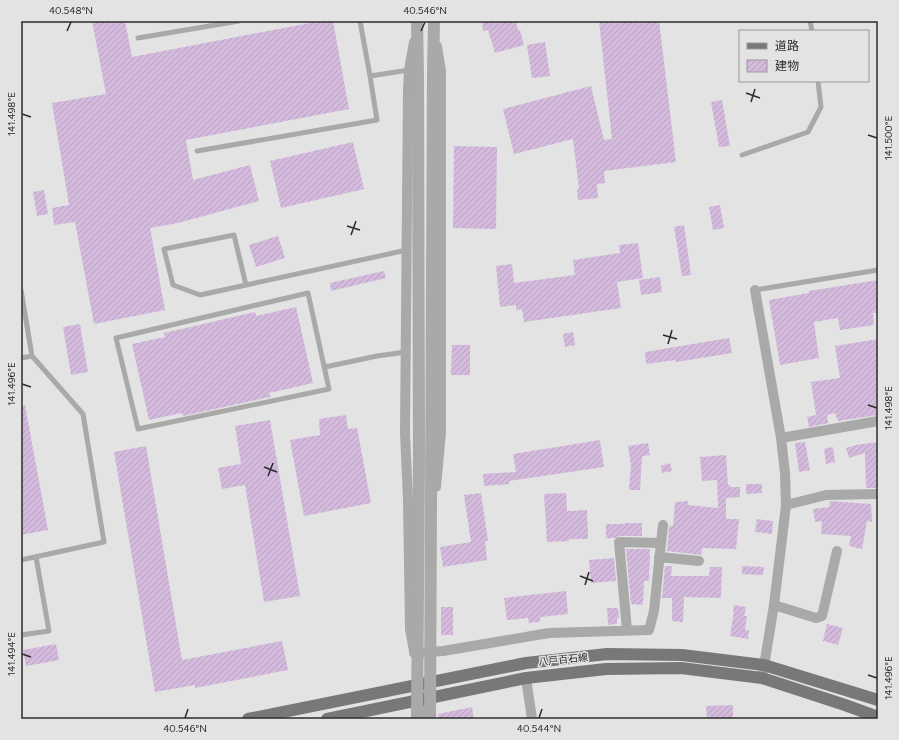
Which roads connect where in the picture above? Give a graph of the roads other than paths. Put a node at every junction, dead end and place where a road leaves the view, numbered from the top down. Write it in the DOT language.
graph roads {
  1 [pos="239,21"];
  2 [pos="360,21"];
  3 [pos="417,24"];
  4 [pos="434,24"];
  5 [pos="138,38"];
  6 [pos="413,73"];
  7 [pos="370,76"];
  8 [pos="818,82"];
  9 [pos="197,151"];
  10 [pos="742,155"];
  11 [pos="407,250"];
  12 [pos="878,270"];
  13 [pos="246,285"];
  14 [pos="21,290"];
  15 [pos="755,290"];
  16 [pos="406,352"];
  17 [pos="32,356"];
  18 [pos="21,358"];
  19 [pos="325,367"];
  20 [pos="878,421"];
  21 [pos="781,438"];
  22 [pos="878,494"];
  23 [pos="786,505"];
  24 [pos="663,525"];
  25 [pos="661,542"];
  26 [pos="837,551"];
  27 [pos="36,557"];
  28 [pos="659,557"];
  29 [pos="21,560"];
  30 [pos="698,561"];
  31 [pos="774,606"];
  32 [pos="627,630"];
  33 [pos="21,635"];
  34 [pos="433,652"];
  35 [pos="414,653"];
  36 [pos="764,665"];
  37 [pos="526,678"];
  38 [pos="762,678"];
  39 [pos="424,683"];
  40 [pos="424,700"];
  41 [pos="878,700"];
  42 [pos="272,717"];
  43 [pos="878,717"];
  44 [pos="248,719"];
  45 [pos="328,719"];
  46 [pos="417,719"];
  47 [pos="424,719"];
  48 [pos="430,719"];
  49 [pos="532,719"];
  1 -- 5 [label="lane"];
  2 -- 7 [label="lane"];
  3 -- 6 [label="street"];
  4 -- 34 [label="street"];
  4 -- 48 [label="street, bridge"];
  6 -- 7 [label="lane"];
  6 -- 11 [label="street"];
  6 -- 46 [label="street, bridge"];
  7 -- 9 [label="lane"];
  8 -- 10 [label="lane"];
  11 -- 13 [label="lane"];
  11 -- 16 [label="street"];
  12 -- 15 [label="lane"];
  13 -- 13 [label="lane"];
  14 -- 17 [label="lane"];
  15 -- 21 [label="street"];
  16 -- 19 [label="lane"];
  16 -- 35 [label="street"];
  17 -- 18 [label="lane"];
  17 -- 27 [label="lane"];
  19 -- 19 [label="lane"];
  20 -- 21 [label="street"];
  21 -- 23 [label="street"];
  22 -- 23 [label="street"];
  23 -- 31 [label="street"];
  24 -- 25 [label="street"];
  25 -- 28 [label="street"];
  25 -- 32 [label="street"];
  26 -- 31 [label="street"];
  27 -- 29 [label="lane"];
  27 -- 33 [label="lane"];
  28 -- 30 [label="street"];
  28 -- 32 [label="street"];
  31 -- 36 [label="street"];
  32 -- 34 [label="street"];
  34 -- 35 [label="street"];
  34 -- 39 [label="street"];
  35 -- 39 [label="street"];
  36 -- 38 [label="street"];
  36 -- 39 [label="main road, 八戸百石線"];
  36 -- 41 [label="main road, 八戸百石線"];
  37 -- 38 [label="main road, 八戸百石線"];
  37 -- 40 [label="main road, 八戸百石線"];
  37 -- 49 [label="street"];
  38 -- 43 [label="main road, 八戸百石線"];
  39 -- 40 [label="street"];
  39 -- 42 [label="main road, 八戸百石線"];
  40 -- 45 [label="main road, 八戸百石線"];
  40 -- 47 [label="street"];
  42 -- 44 [label="main road, 八戸百石線"];
}
